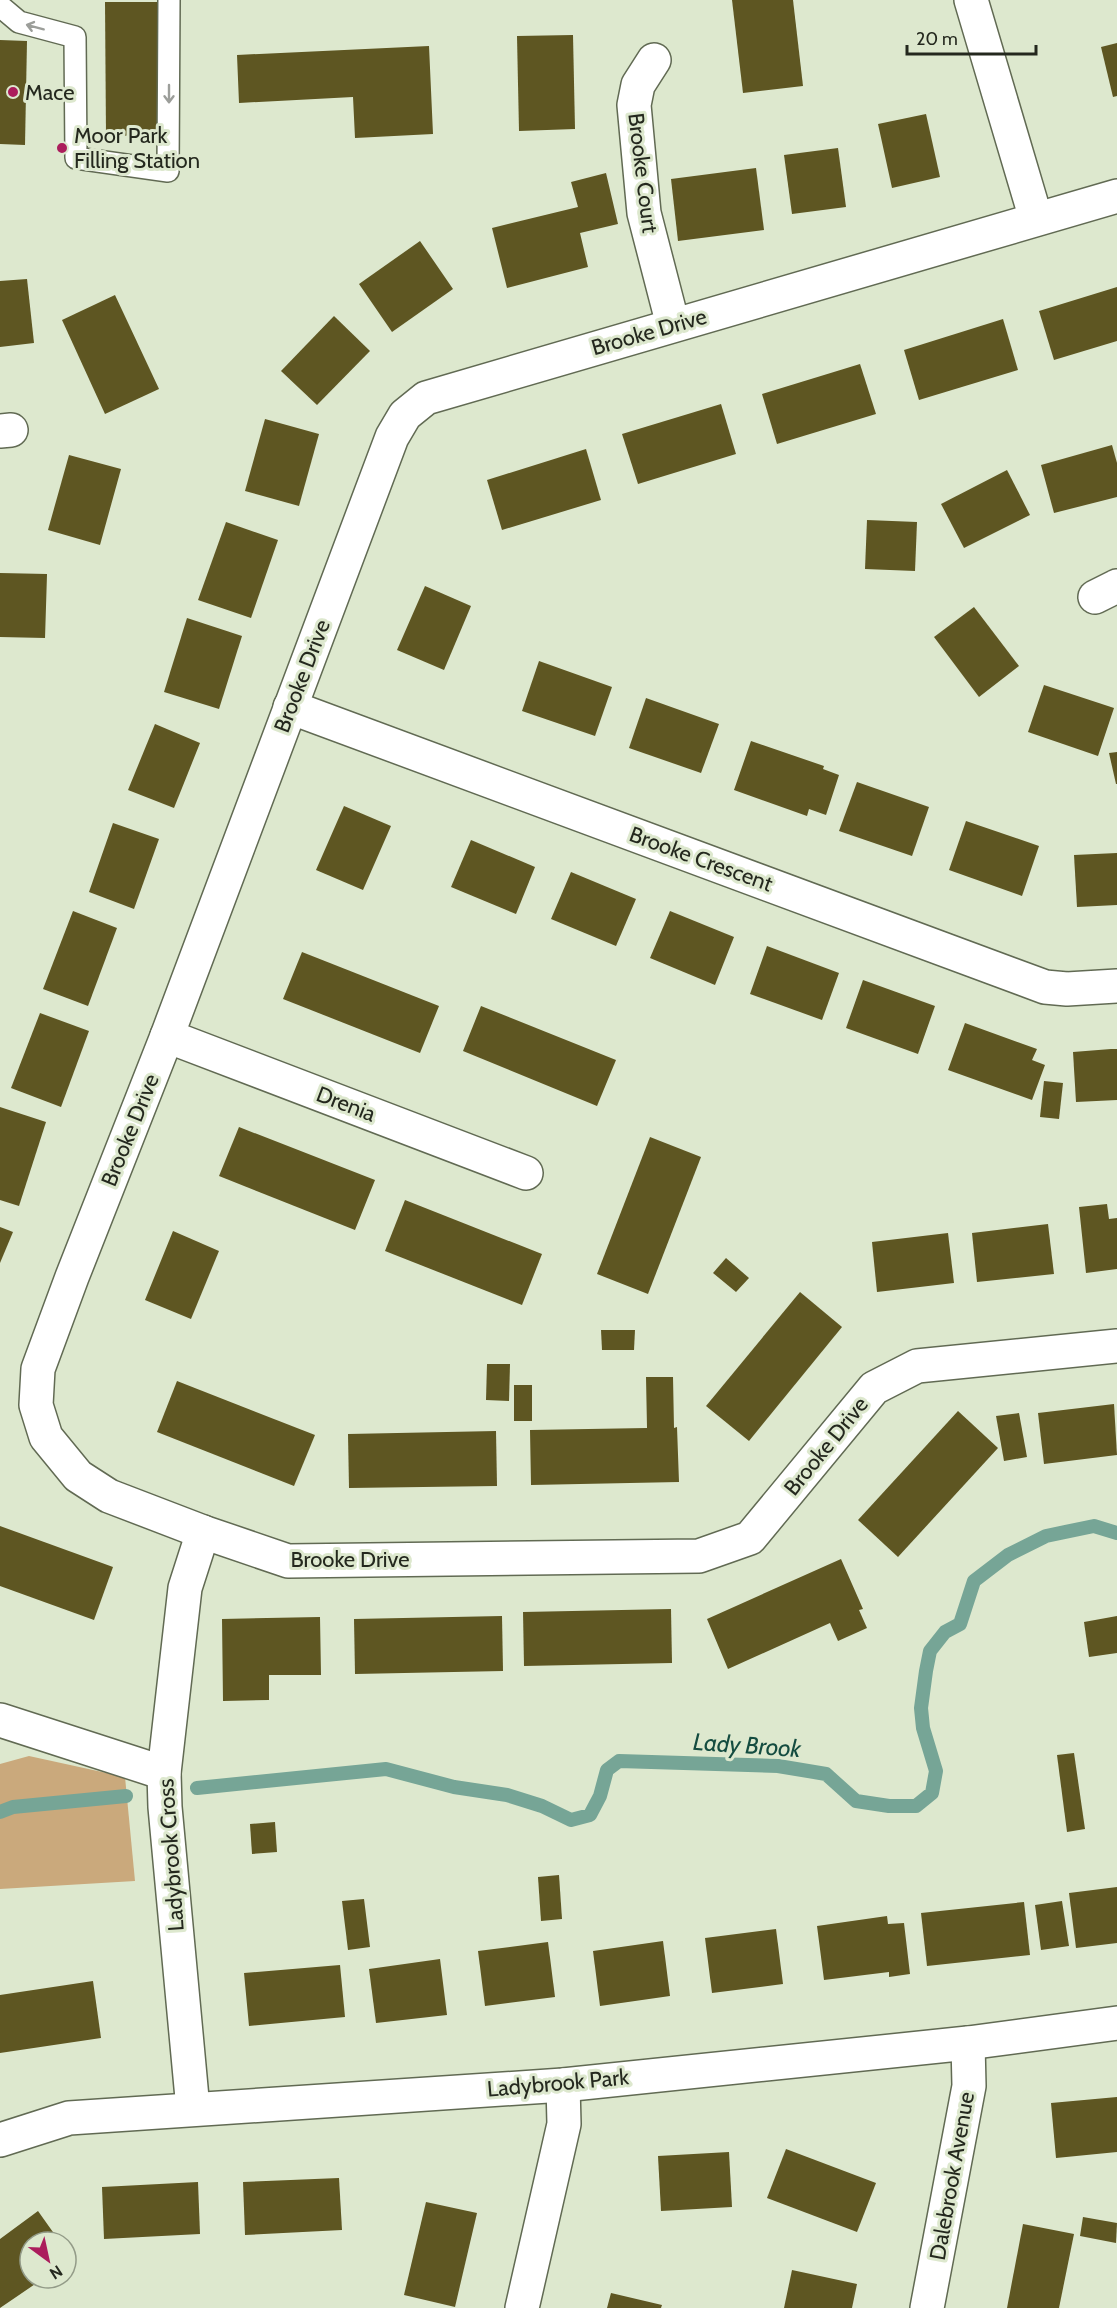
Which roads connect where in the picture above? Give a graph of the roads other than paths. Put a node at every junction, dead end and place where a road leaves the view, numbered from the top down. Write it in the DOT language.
graph roads {
  1 [pos="169,0"];
  2 [pos="971,0"];
  3 [pos="0,6"];
  4 [pos="654,60"];
  5 [pos="1117,196"];
  6 [pos="1036,219"];
  7 [pos="673,325"];
  8 [pos="290,707"];
  9 [pos="1117,986"];
  10 [pos="167,1036"];
  11 [pos="526,1173"];
  12 [pos="1117,1346"];
  13 [pos="203,1532"];
  14 [pos="0,1720"];
  15 [pos="164,1773"];
  16 [pos="1117,2023"];
  17 [pos="968,2043"];
  18 [pos="563,2085"];
  19 [pos="193,2109"];
  20 [pos="0,2140"];
  21 [pos="522,2308"];
  22 [pos="927,2308"];
  1 -- 3 [label="lane, one-way"];
  2 -- 6 [label="street"];
  4 -- 7 [label="street, Brooke Court"];
  5 -- 6 [label="street, Brooke Drive"];
  6 -- 7 [label="street, Brooke Drive"];
  7 -- 8 [label="street, Brooke Drive"];
  8 -- 9 [label="street, Brooke Crescent"];
  8 -- 10 [label="street, Brooke Drive"];
  10 -- 11 [label="street, Drenia"];
  10 -- 13 [label="street, Brooke Drive"];
  12 -- 13 [label="street, Brooke Drive"];
  13 -- 15 [label="street, Ladybrook Cross"];
  14 -- 15 [label="street"];
  15 -- 19 [label="street, Ladybrook Cross"];
  16 -- 17 [label="street, Ladybrook Park"];
  17 -- 18 [label="street, Ladybrook Park"];
  17 -- 22 [label="street, Dalebrook Avenue"];
  18 -- 19 [label="street, Ladybrook Park"];
  18 -- 21 [label="street"];
  19 -- 20 [label="street, Ladybrook Park"];
}
